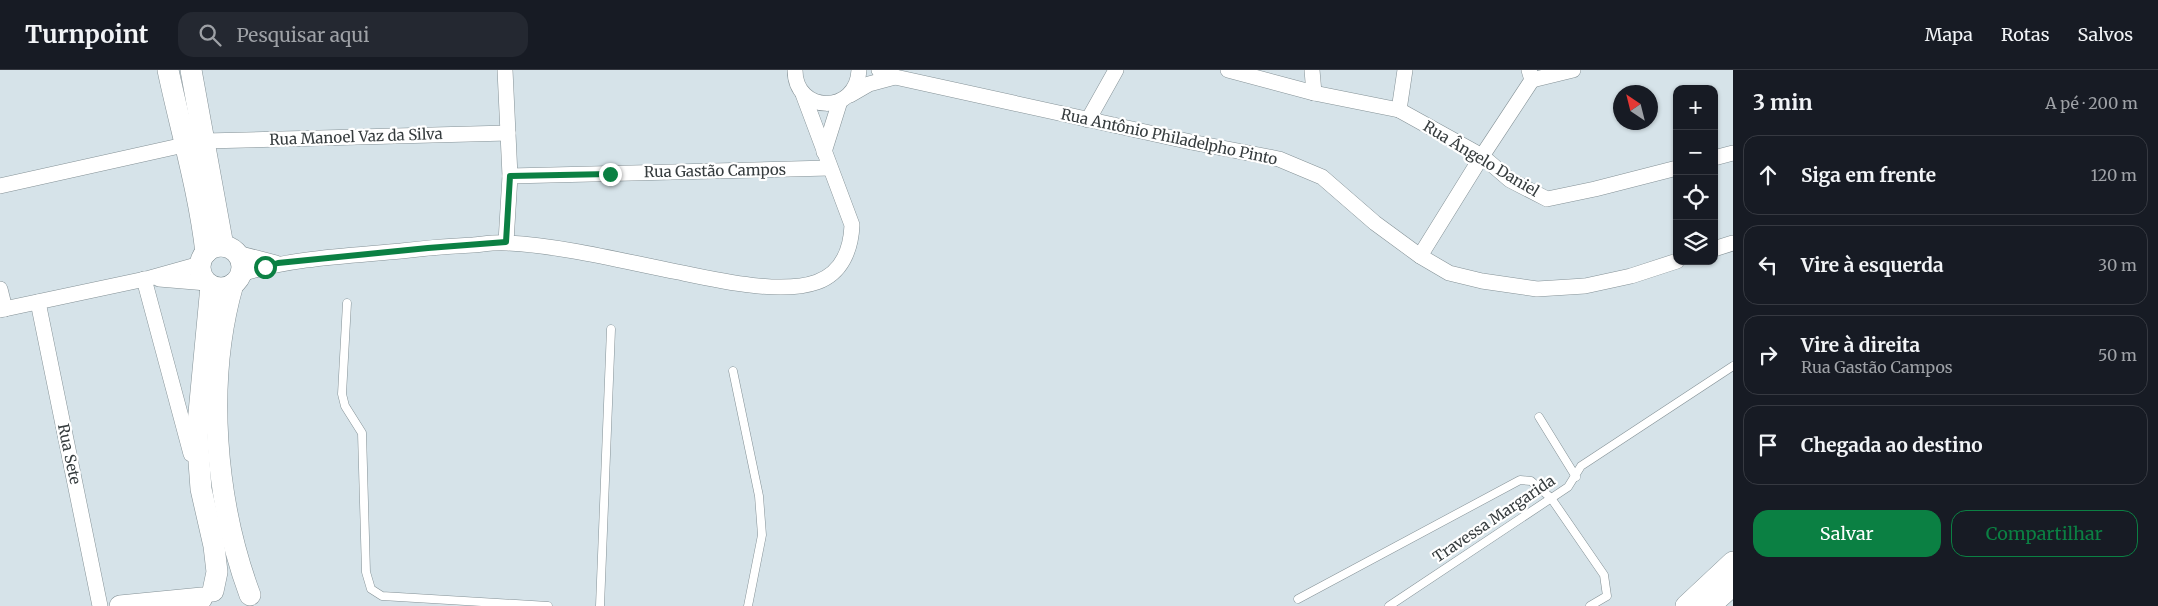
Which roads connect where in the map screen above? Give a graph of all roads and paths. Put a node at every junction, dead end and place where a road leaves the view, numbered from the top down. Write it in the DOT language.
graph roads {
  1 [pos="168,70"];
  2 [pos="191,70"];
  3 [pos="505,70"];
  4 [pos="795,70"];
  5 [pos="859,70"];
  6 [pos="879,70"];
  7 [pos="1116,70"];
  8 [pos="1228,70"];
  9 [pos="1312,70"];
  10 [pos="1405,70"];
  11 [pos="1573,70"];
  12 [pos="1530,75"];
  13 [pos="895,77"];
  14 [pos="1314,93"];
  15 [pos="803,94"];
  16 [pos="845,98"];
  17 [pos="1399,110"];
  18 [pos="1088,120"];
  19 [pos="508,133"];
  20 [pos="205,141"];
  21 [pos="184,145"];
  22 [pos="824,152"];
  23 [pos="1733,153"];
  24 [pos="1482,156"];
  25 [pos="1718,157"];
  26 [pos="829,168"];
  27 [pos="1673,169"];
  28 [pos="510,176"];
  29 [pos="0,186"];
  30 [pos="506,242"];
  31 [pos="1733,243"];
  32 [pos="1718,248"];
  33 [pos="1420,256"];
  34 [pos="1673,262"];
  35 [pos="278,263"];
  36 [pos="214,264"];
  37 [pos="147,278"];
  38 [pos="237,279"];
  39 [pos="0,289"];
  40 [pos="38,302"];
  41 [pos="347,303"];
  42 [pos="2,309"];
  43 [pos="611,329"];
  44 [pos="1733,366"];
  45 [pos="733,371"];
  46 [pos="1539,417"];
  47 [pos="1576,477"];
  48 [pos="201,489"];
  49 [pos="1551,498"];
  50 [pos="1733,562"];
  51 [pos="1733,586"];
  52 [pos="203,599"];
  53 [pos="1298,599"];
  54 [pos="256,602"];
  55 [pos="100,606"];
  56 [pos="120,606"];
  57 [pos="548,606"];
  58 [pos="600,606"];
  59 [pos="748,606"];
  60 [pos="1389,606"];
  61 [pos="1590,606"];
  62 [pos="1686,606"];
  63 [pos="1710,606"];
  1 -- 21 [label="street"];
  2 -- 20 [label="street"];
  3 -- 19 [label="street"];
  4 -- 15 [label="street"];
  5 -- 16 [label="street"];
  6 -- 13 [label="street, Rua Antônio Philadelpho Pinto"];
  7 -- 18 [label="street"];
  8 -- 14 [label="street, Rua Ângelo Daniel"];
  9 -- 14 [label="street"];
  10 -- 17 [label="street"];
  11 -- 12 [label="street"];
  12 -- 24 [label="street"];
  13 -- 16 [label="street"];
  13 -- 18 [label="street, Rua Antônio Philadelpho Pinto"];
  14 -- 17 [label="street, Rua Ângelo Daniel"];
  15 -- 16 [label="street"];
  15 -- 22 [label="street"];
  16 -- 22 [label="street"];
  17 -- 24 [label="street, Rua Ângelo Daniel"];
  18 -- 33 [label="street, Rua Antônio Philadelpho Pinto"];
  19 -- 20 [label="street, Rua Manoel Vaz da Silva"];
  19 -- 28 [label="street"];
  20 -- 36 [label="street"];
  21 -- 29 [label="street"];
  21 -- 36 [label="street"];
  22 -- 26 [label="street"];
  23 -- 25 [label="street"];
  24 -- 27 [label="street, Rua Ângelo Daniel"];
  24 -- 33 [label="street"];
  26 -- 28 [label="street, Rua Gastão Campos"];
  26 -- 30 [label="street"];
  28 -- 30 [label="street"];
  30 -- 35 [label="street"];
  31 -- 32 [label="street"];
  33 -- 34 [label="street, Rua Antônio Philadelpho Pinto"];
  35 -- 36 [label="street"];
  35 -- 38 [label="street"];
  36 -- 37 [label="street"];
  36 -- 38 [label="street"];
  36 -- 38 [label="street"];
  36 -- 48 [label="street"];
  37 -- 40 [label="street"];
  37 -- 48 [label="street"];
  38 -- 54 [label="street"];
  39 -- 42 [label="street"];
  40 -- 42 [label="street"];
  40 -- 55 [label="street, Rua Sete"];
  41 -- 57 [label="lane"];
  43 -- 58 [label="lane"];
  44 -- 47 [label="lane, Travessa Margarida"];
  45 -- 59 [label="lane"];
  46 -- 47 [label="lane"];
  47 -- 49 [label="lane, Travessa Margarida"];
  48 -- 52 [label="street"];
  49 -- 53 [label="lane"];
  49 -- 60 [label="lane, Travessa Margarida"];
  49 -- 61 [label="lane"];
  50 -- 62 [label="street"];
  51 -- 63 [label="street"];
  52 -- 54 [label="street"];
  52 -- 56 [label="street"];
}
